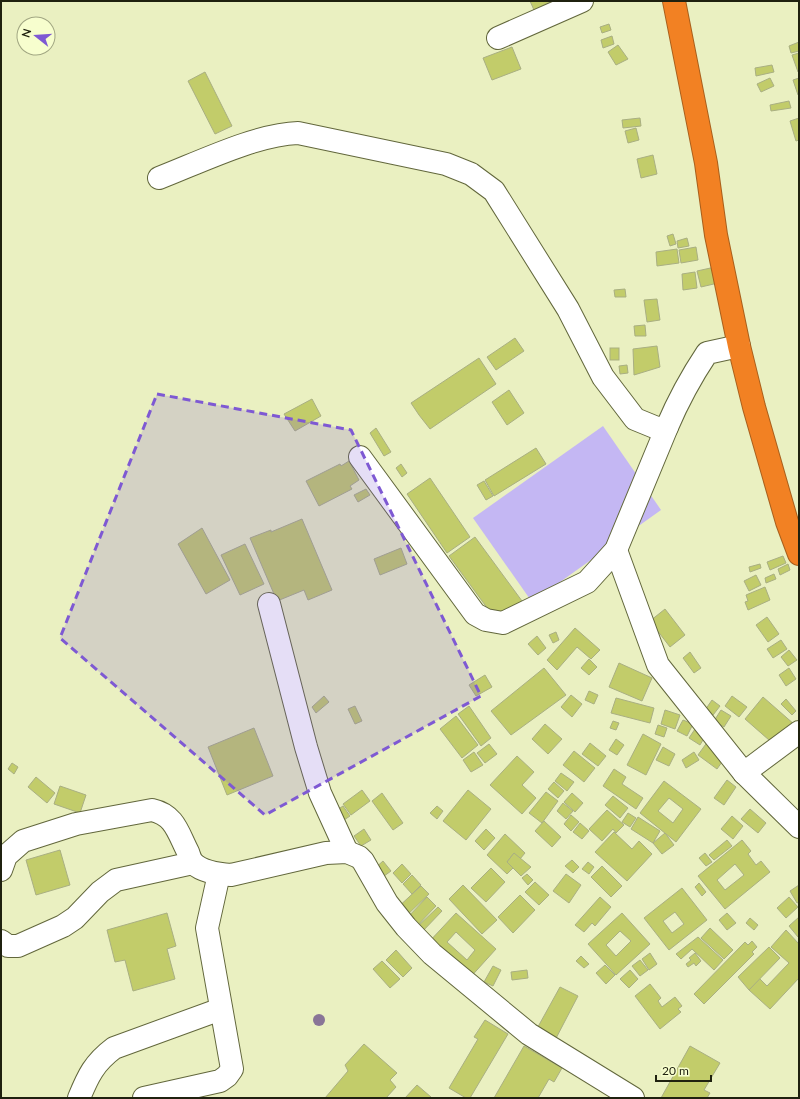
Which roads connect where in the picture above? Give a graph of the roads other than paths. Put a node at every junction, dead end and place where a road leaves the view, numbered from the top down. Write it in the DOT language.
graph roads {
  1 [pos="582,1"];
  2 [pos="674,1"];
  3 [pos="498,38"];
  4 [pos="159,178"];
  5 [pos="740,346"];
  6 [pos="667,427"];
  7 [pos="360,457"];
  8 [pos="616,550"];
  9 [pos="799,554"];
  10 [pos="269,604"];
  11 [pos="799,732"];
  12 [pos="744,773"];
  13 [pos="799,827"];
  14 [pos="347,852"];
  15 [pos="193,863"];
  16 [pos="1,870"];
  17 [pos="219,874"];
  18 [pos="1,941"];
  19 [pos="221,1009"];
  20 [pos="79,1098"];
  21 [pos="144,1098"];
  22 [pos="633,1098"];
  1 -- 3 [label="street"];
  2 -- 5 [label="highway"];
  4 -- 6 [label="street"];
  5 -- 6 [label="street"];
  5 -- 9 [label="highway"];
  6 -- 8 [label="street"];
  7 -- 8 [label="street"];
  8 -- 12 [label="street"];
  10 -- 14 [label="street"];
  11 -- 12 [label="street"];
  12 -- 13 [label="street"];
  14 -- 17 [label="street"];
  14 -- 22 [label="street"];
  15 -- 16 [label="street"];
  15 -- 17 [label="street"];
  15 -- 18 [label="street"];
  17 -- 19 [label="street"];
  19 -- 20 [label="street"];
  19 -- 21 [label="street"];
}
